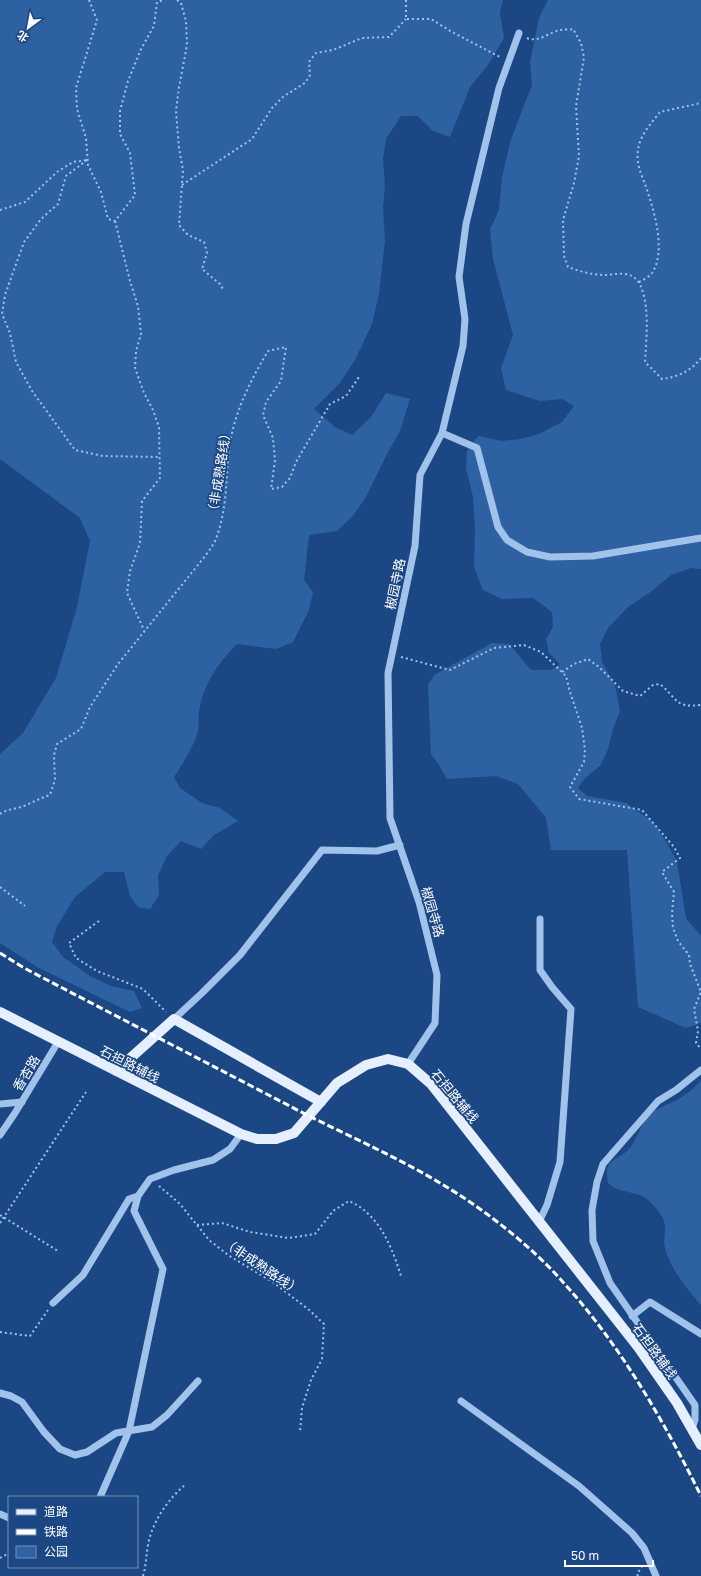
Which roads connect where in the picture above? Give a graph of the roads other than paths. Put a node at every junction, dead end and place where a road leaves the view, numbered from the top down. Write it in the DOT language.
graph roads {
  1 [pos="519,34"];
  2 [pos="442,433"];
  3 [pos="701,538"];
  4 [pos="400,845"];
  5 [pos="540,919"];
  6 [pos="0,1012"];
  7 [pos="174,1019"];
  8 [pos="58,1042"];
  9 [pos="408,1064"];
  10 [pos="701,1070"];
  11 [pos="116,1071"];
  12 [pos="22,1102"];
  13 [pos="321,1102"];
  14 [pos="0,1104"];
  15 [pos="240,1134"];
  16 [pos="0,1135"];
  17 [pos="138,1196"];
  18 [pos="539,1222"];
  19 [pos="53,1303"];
  20 [pos="632,1316"];
  21 [pos="701,1334"];
  22 [pos="198,1381"];
  23 [pos="0,1393"];
  24 [pos="461,1401"];
  25 [pos="692,1429"];
  26 [pos="129,1431"];
  27 [pos="701,1445"];
  28 [pos="100,1496"];
  29 [pos="656,1576"];
  1 -- 2 [label="street, 椒园寺路"];
  2 -- 3 [label="street"];
  2 -- 4 [label="street, 椒园寺路"];
  4 -- 7 [label="street"];
  4 -- 9 [label="street, 椒园寺路"];
  5 -- 18 [label="street"];
  6 -- 8 [label="main road, 石担路辅线"];
  7 -- 11 [label="main road"];
  7 -- 13 [label="main road"];
  8 -- 11 [label="main road, 石担路辅线"];
  8 -- 12 [label="street, 香杏路"];
  9 -- 13 [label="main road, 石担路辅线"];
  9 -- 18 [label="main road, 石担路辅线"];
  10 -- 20 [label="street"];
  11 -- 15 [label="main road, 石担路辅线"];
  12 -- 14 [label="street"];
  12 -- 16 [label="street, 香杏路"];
  13 -- 15 [label="main road, 石担路辅线"];
  15 -- 17 [label="street"];
  17 -- 19 [label="street"];
  17 -- 26 [label="street"];
  18 -- 25 [label="main road, 石担路辅线"];
  20 -- 21 [label="street"];
  20 -- 25 [label="street"];
  22 -- 26 [label="street"];
  23 -- 26 [label="street"];
  24 -- 29 [label="street"];
  25 -- 27 [label="main road, 石担路辅线"];
  26 -- 28 [label="street"];
}
